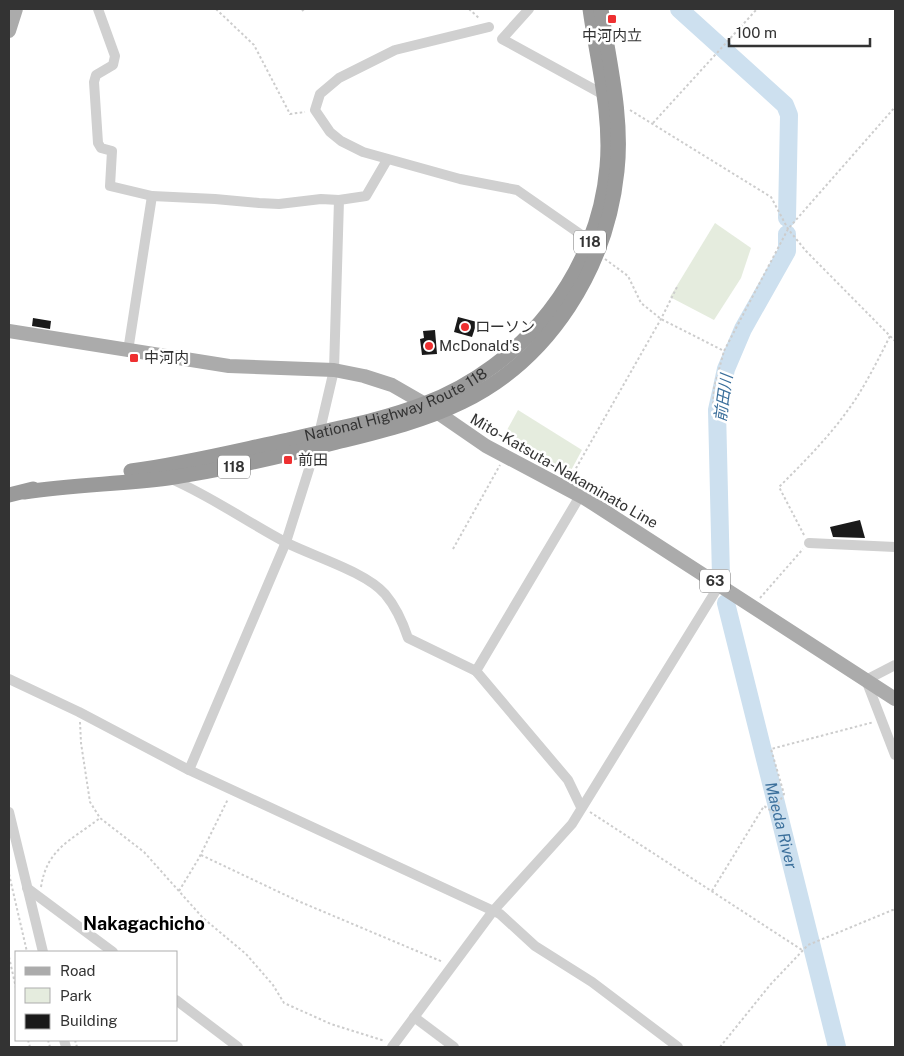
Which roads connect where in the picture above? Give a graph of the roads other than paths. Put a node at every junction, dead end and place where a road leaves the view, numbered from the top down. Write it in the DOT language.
graph roads {
  1 [pos="16,9"];
  2 [pos="98,9"];
  3 [pos="529,9"];
  4 [pos="590,9"];
  5 [pos="601,9"];
  6 [pos="489,27"];
  7 [pos="9,31"];
  8 [pos="609,98"];
  9 [pos="387,160"];
  10 [pos="152,196"];
  11 [pos="339,200"];
  12 [pos="596,247"];
  13 [pos="9,331"];
  14 [pos="128,350"];
  15 [pos="334,370"];
  16 [pos="425,404"];
  17 [pos="438,413"];
  18 [pos="317,440"];
  19 [pos="154,468"];
  20 [pos="168,478"];
  21 [pos="16,494"];
  22 [pos="580,496"];
  23 [pos="286,542"];
  24 [pos="809,543"];
  25 [pos="895,547"];
  26 [pos="720,584"];
  27 [pos="895,665"];
  28 [pos="476,670"];
  29 [pos="9,679"];
  30 [pos="866,680"];
  31 [pos="895,699"];
  32 [pos="895,756"];
  33 [pos="190,770"];
  34 [pos="582,807"];
  35 [pos="9,812"];
  36 [pos="27,888"];
  37 [pos="492,910"];
  38 [pos="43,951"];
  39 [pos="111,951"];
  40 [pos="178,1002"];
  41 [pos="414,1017"];
  42 [pos="393,1046"];
  43 [pos="238,1047"];
  44 [pos="454,1047"];
  45 [pos="678,1047"];
  1 -- 7 [label="main road"];
  2 -- 10 [label="street"];
  3 -- 8 [label="street"];
  4 -- 8 [label="highway, National Highway Route 118 / 118"];
  5 -- 8 [label="highway, National Highway Route 118 / 118"];
  6 -- 9 [label="street"];
  8 -- 12 [label="highway, National Highway Route 118 / 118"];
  9 -- 11 [label="street"];
  9 -- 12 [label="street"];
  10 -- 11 [label="street"];
  10 -- 14 [label="street"];
  11 -- 15 [label="street"];
  12 -- 16 [label="highway, National Highway Route 118 / 118"];
  12 -- 17 [label="highway, National Highway Route 118 / 118"];
  13 -- 14 [label="main road, Mito-Katsuta-Nakaminato Line / 63"];
  14 -- 15 [label="main road, Mito-Katsuta-Nakaminato Line / 63"];
  15 -- 16 [label="main road, Mito-Katsuta-Nakaminato Line / 63"];
  15 -- 18 [label="street"];
  16 -- 17 [label="main road, Mito-Katsuta-Nakaminato Line / 63"];
  16 -- 18 [label="highway, National Highway Route 118 / 118"];
  17 -- 18 [label="highway, National Highway Route 118 / 118"];
  17 -- 22 [label="main road, Mito-Katsuta-Nakaminato Line / 63"];
  18 -- 19 [label="highway, National Highway Route 118 / 118"];
  18 -- 20 [label="highway, National Highway Route 118 / 118"];
  18 -- 23 [label="street"];
  19 -- 20 [label="street"];
  19 -- 21 [label="highway, National Highway Route 118 / 118"];
  20 -- 21 [label="highway, National Highway Route 118 / 118"];
  20 -- 23 [label="street"];
  22 -- 26 [label="main road, Mito-Katsuta-Nakaminato Line / 63"];
  22 -- 28 [label="street"];
  23 -- 28 [label="street"];
  23 -- 33 [label="street"];
  24 -- 25 [label="street"];
  26 -- 30 [label="main road, Mito-Katsuta-Nakaminato Line / 63"];
  26 -- 34 [label="street"];
  27 -- 30 [label="street"];
  28 -- 34 [label="street"];
  29 -- 33 [label="street"];
  30 -- 31 [label="main road, Mito-Katsuta-Nakaminato Line / 63"];
  30 -- 32 [label="street"];
  33 -- 37 [label="street"];
  34 -- 37 [label="street"];
  35 -- 36 [label="street"];
  36 -- 38 [label="street"];
  36 -- 39 [label="street"];
  37 -- 41 [label="street"];
  37 -- 45 [label="street"];
  40 -- 43 [label="street"];
  41 -- 42 [label="street"];
  41 -- 44 [label="street"];
}
